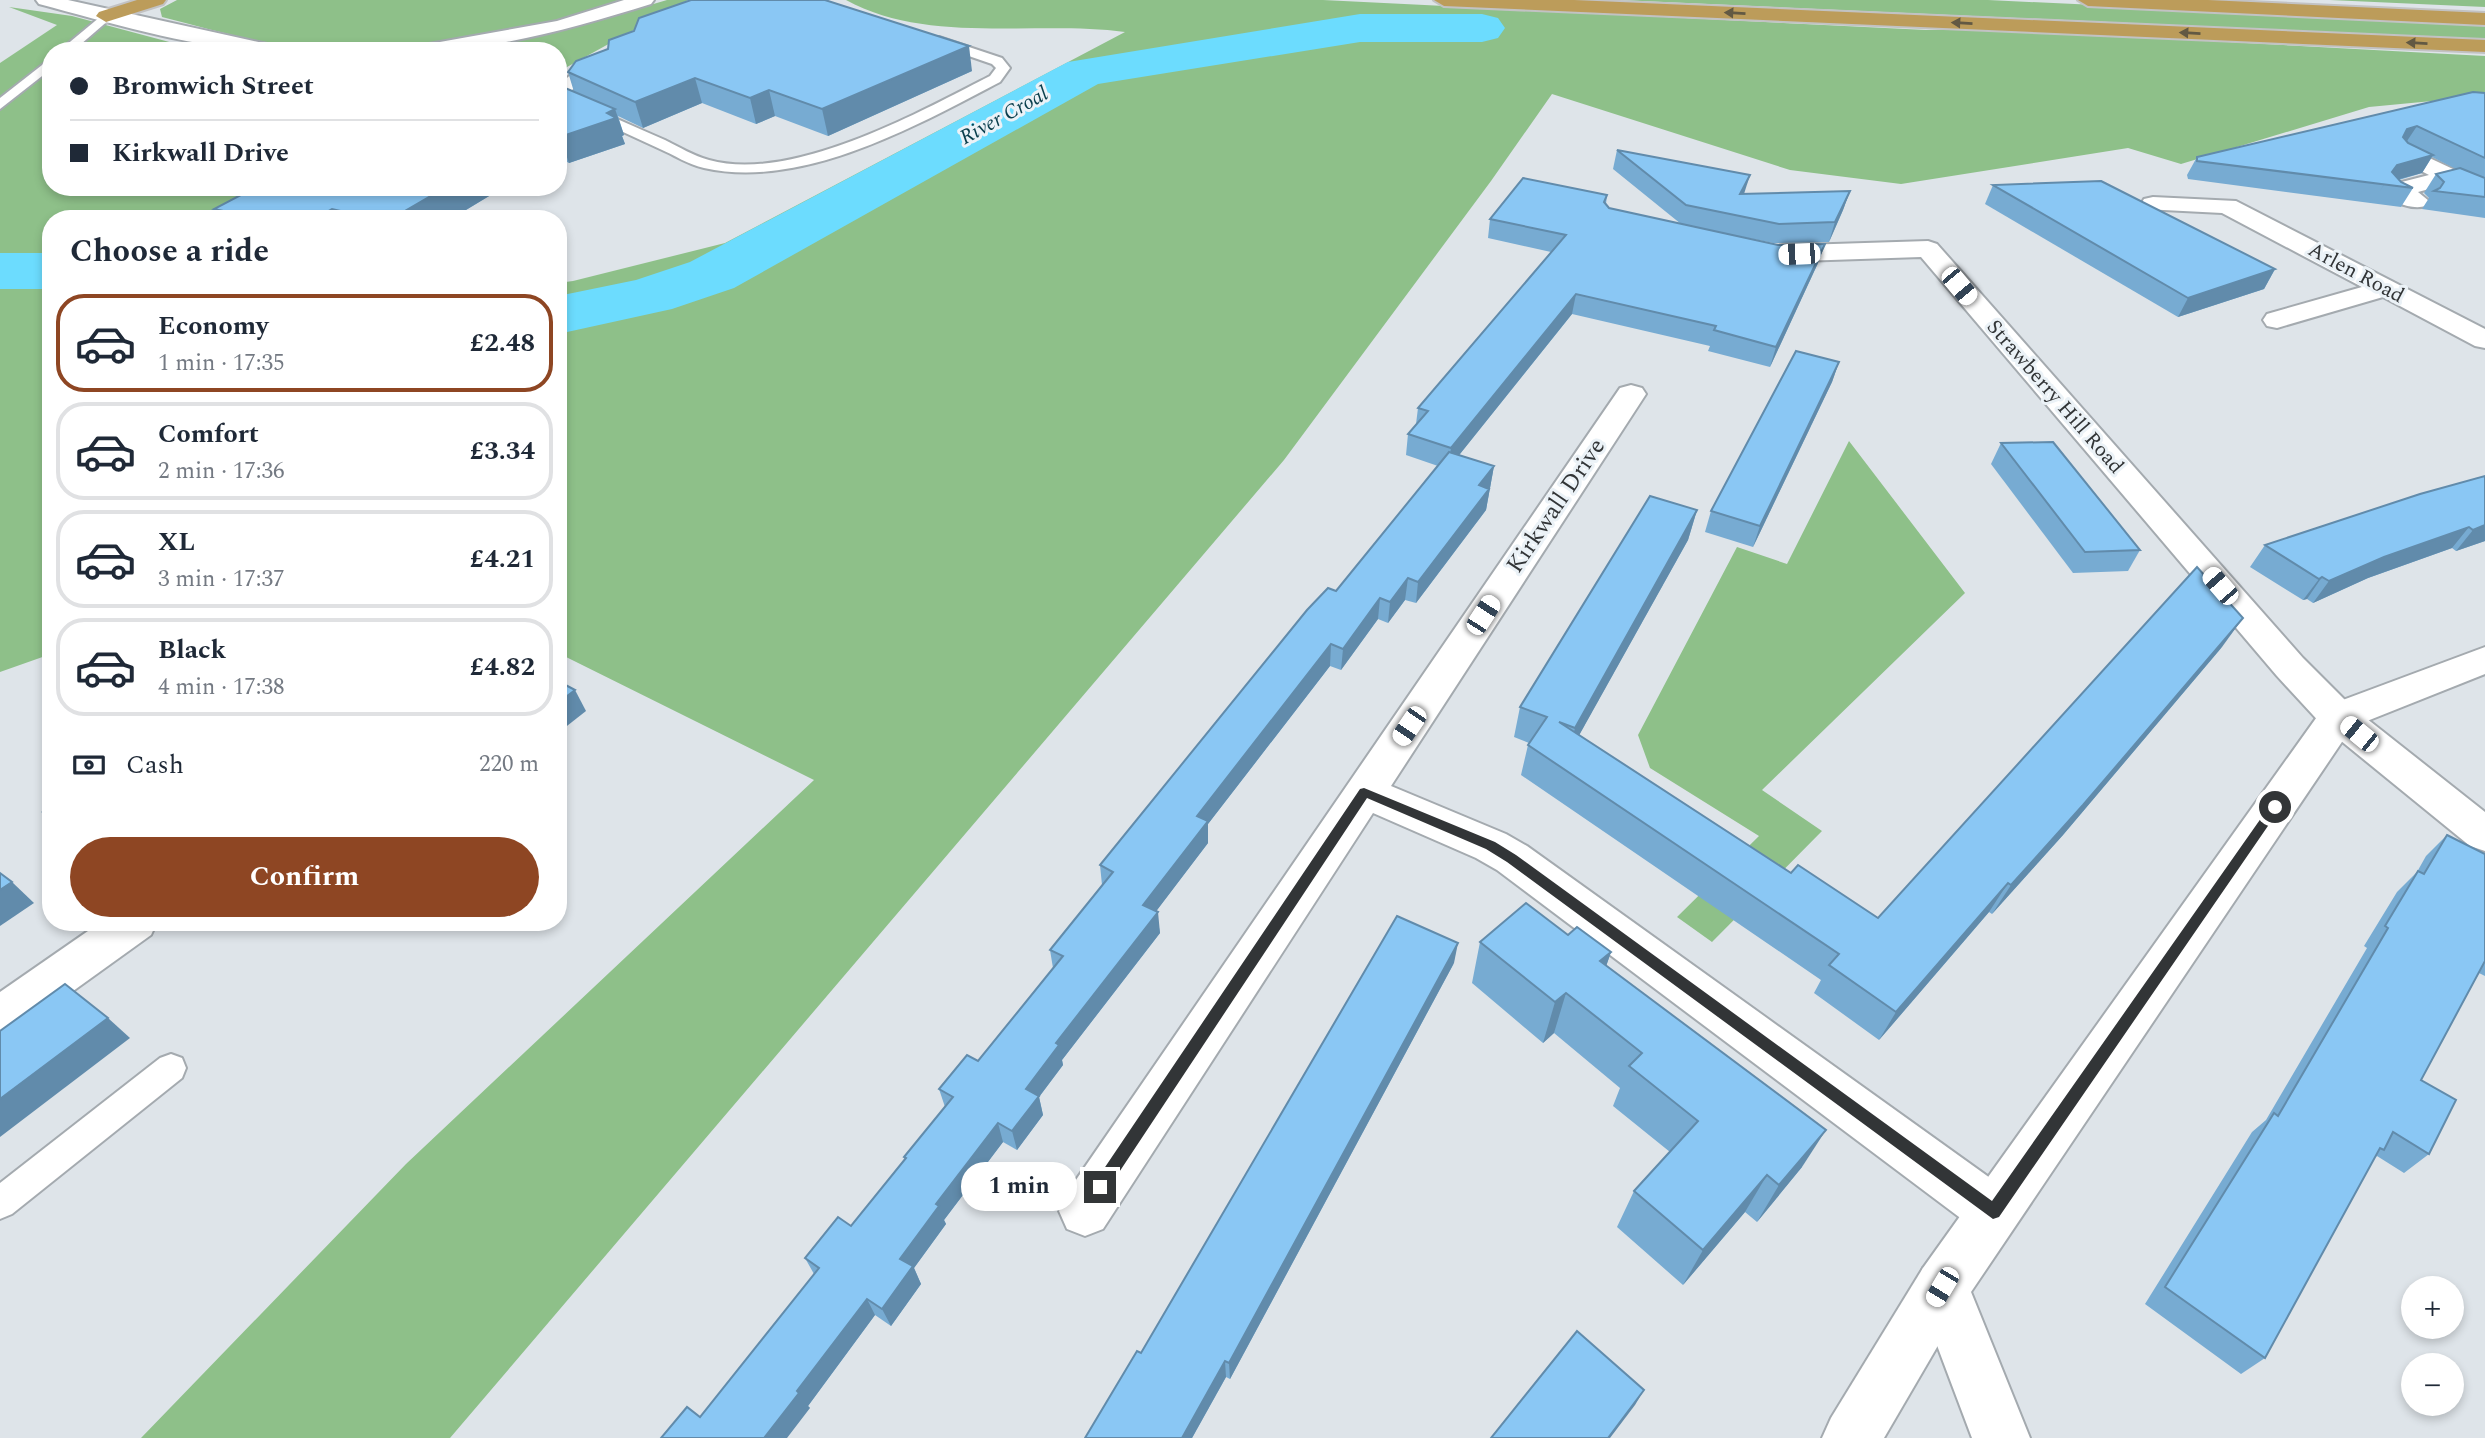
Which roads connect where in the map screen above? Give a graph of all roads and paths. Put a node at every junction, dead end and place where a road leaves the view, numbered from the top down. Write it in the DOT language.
graph roads {
  1 [pos="46,0"];
  2 [pos="156,0"];
  3 [pos="644,0"];
  4 [pos="1444,0"];
  5 [pos="2088,0"];
  6 [pos="106,16"];
  7 [pos="2485,19"];
  8 [pos="920,36"];
  9 [pos="76,42"];
  10 [pos="229,42"];
  11 [pos="474,42"];
  12 [pos="2485,46"];
  13 [pos="607,57"];
  14 [pos="42,70"];
  15 [pos="567,85"];
  16 [pos="567,101"];
  17 [pos="0,105"];
  18 [pos="2438,148"];
  19 [pos="2449,176"];
  20 [pos="2485,193"];
  21 [pos="2417,201"];
  22 [pos="2152,204"];
  23 [pos="1747,249"];
  24 [pos="2386,288"];
  25 [pos="2277,320"];
  26 [pos="2485,340"];
  27 [pos="1631,394"];
  28 [pos="2485,660"];
  29 [pos="2338,717"];
  30 [pos="1364,792"];
  31 [pos="2485,835"];
  32 [pos="122,931"];
  33 [pos="0,1018"];
  34 [pos="171,1068"];
  35 [pos="0,1203"];
  36 [pos="1085,1211"];
  37 [pos="1993,1211"];
  38 [pos="1942,1287"];
  39 [pos="1851,1438"];
  40 [pos="2001,1438"];
  1 -- 6 [label="street"];
  2 -- 6 [label="highway"];
  3 -- 11 [label="street"];
  12 -- 4 [label="highway, one-way"];
  5 -- 7 [label="highway"];
  6 -- 9 [label="lane"];
  6 -- 10 [label="street"];
  8 -- 16 [label="lane"];
  13 -- 15 [label="lane"];
  14 -- 17 [label="lane"];
  18 -- 19 [label="street"];
  19 -- 20 [label="street"];
  19 -- 21 [label="street"];
  22 -- 24 [label="street, Arlen Road"];
  23 -- 29 [label="street, Strawberry Hill Road"];
  24 -- 25 [label="street"];
  24 -- 26 [label="street, Arlen Road"];
  27 -- 30 [label="street, Kirkwall Drive"];
  28 -- 29 [label="street"];
  29 -- 31 [label="street, Strawberry Hill Road"];
  29 -- 37 [label="street"];
  30 -- 36 [label="street, Kirkwall Drive"];
  30 -- 37 [label="street"];
  32 -- 33 [label="street"];
  34 -- 35 [label="lane"];
  37 -- 38 [label="street"];
  38 -- 39 [label="street"];
  38 -- 40 [label="street"];
}
